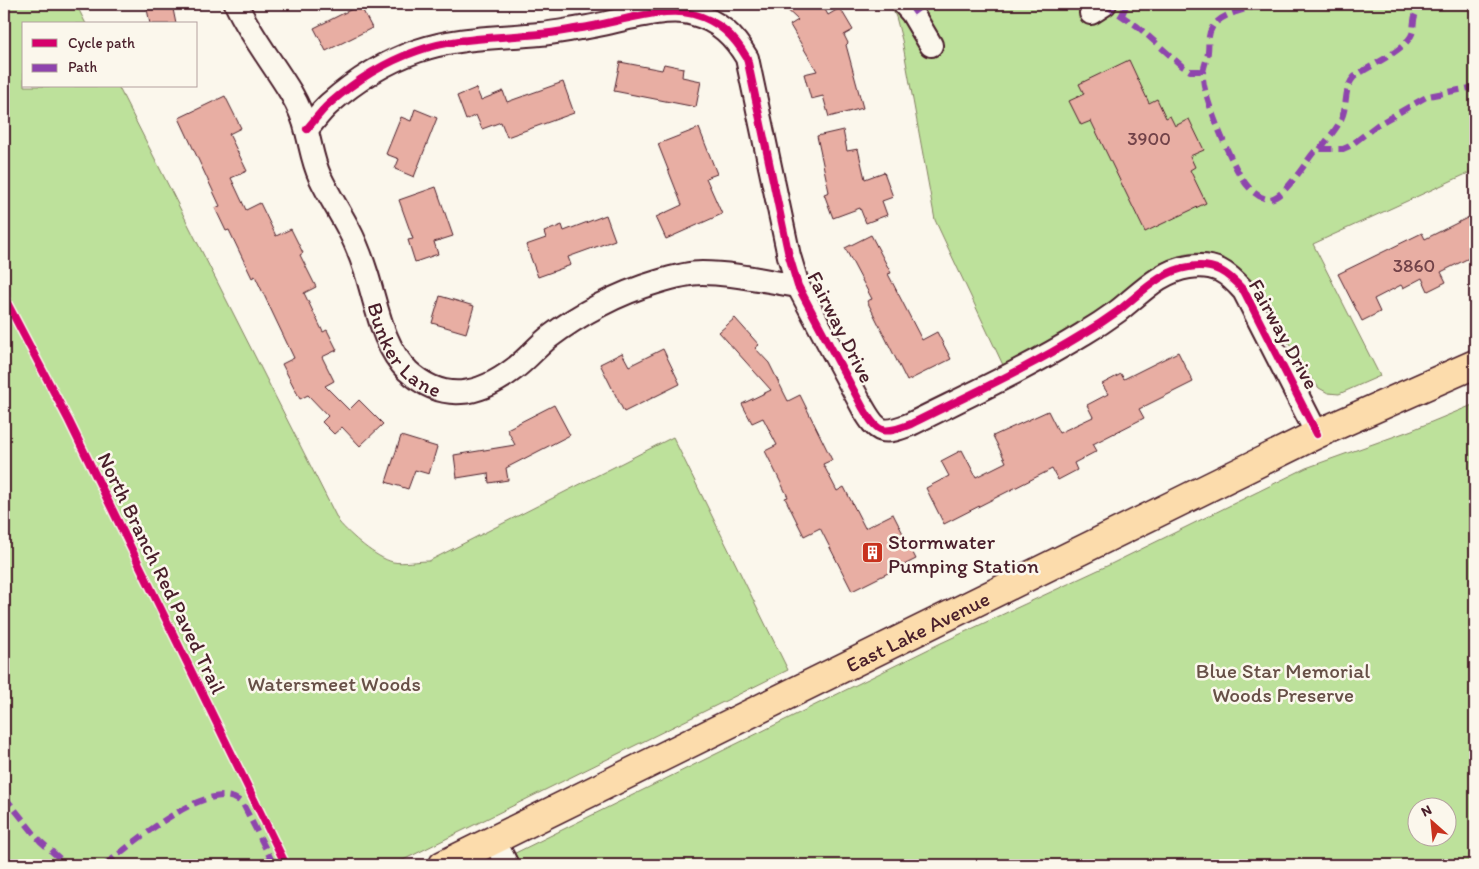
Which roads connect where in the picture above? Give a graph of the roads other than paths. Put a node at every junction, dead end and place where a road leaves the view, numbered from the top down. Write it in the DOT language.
graph roads {
  1 [pos="236,4"];
  2 [pos="904,4"];
  3 [pos="931,45"];
  4 [pos="307,129"];
  5 [pos="798,286"];
  6 [pos="1475,364"];
  7 [pos="1317,434"];
  8 [pos="494,840"];
  9 [pos="443,865"];
  10 [pos="507,865"];
  1 -- 4 [label="street, Bunker Lane"];
  2 -- 3 [label="street"];
  4 -- 5 [label="street, Bunker Lane"];
  4 -- 5 [label="street, Fairway Drive"];
  5 -- 7 [label="street, Fairway Drive"];
  6 -- 7 [label="main road, East Lake Avenue"];
  7 -- 8 [label="main road, East Lake Avenue"];
  8 -- 9 [label="main road, East Lake Avenue"];
  8 -- 10 [label="street"];
}
